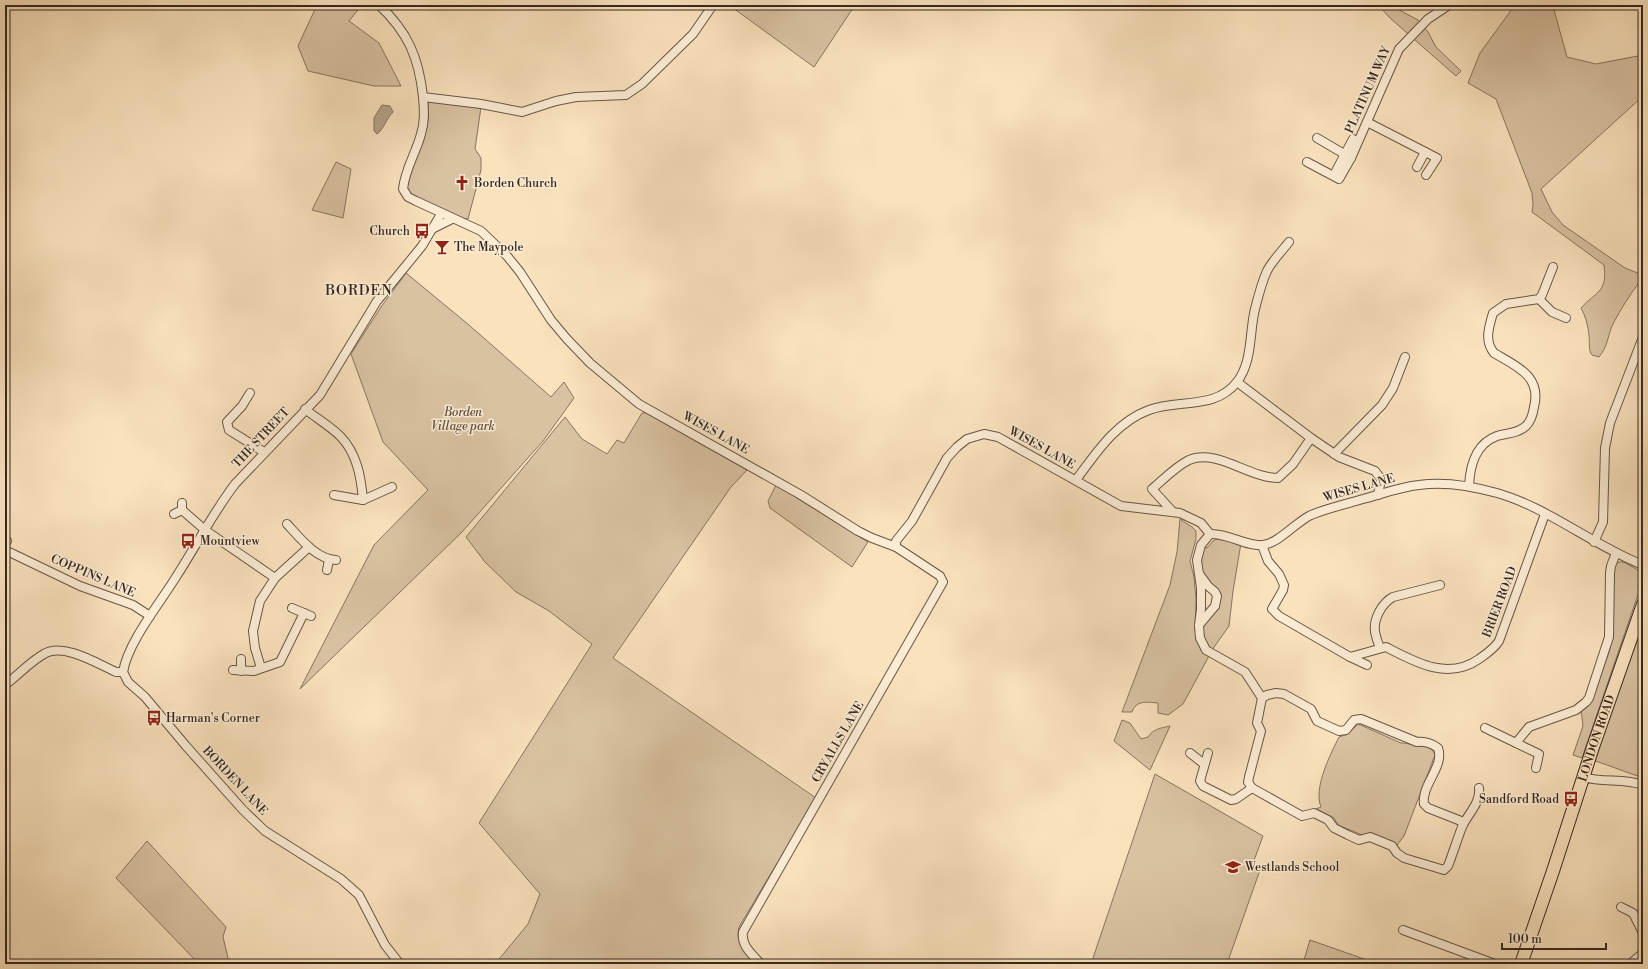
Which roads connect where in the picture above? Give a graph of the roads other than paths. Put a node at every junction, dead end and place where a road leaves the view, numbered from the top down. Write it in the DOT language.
graph roads {
  1 [pos="379,5"];
  2 [pos="713,5"];
  3 [pos="1449,5"];
  4 [pos="423,97"];
  5 [pos="1367,122"];
  6 [pos="1317,138"];
  7 [pos="1353,138"];
  8 [pos="1425,152"];
  9 [pos="1348,156"];
  10 [pos="1307,162"];
  11 [pos="1417,167"];
  12 [pos="1426,175"];
  13 [pos="441,214"];
  14 [pos="452,219"];
  15 [pos="431,229"];
  16 [pos="1289,242"];
  17 [pos="1553,267"];
  18 [pos="1538,299"];
  19 [pos="1566,318"];
  20 [pos="1643,337"];
  21 [pos="1405,357"];
  22 [pos="1237,382"];
  23 [pos="250,393"];
  24 [pos="305,409"];
  25 [pos="1311,438"];
  26 [pos="264,452"];
  27 [pos="1334,454"];
  28 [pos="1076,480"];
  29 [pos="1469,486"];
  30 [pos="392,487"];
  31 [pos="334,495"];
  32 [pos="1378,495"];
  33 [pos="363,500"];
  34 [pos="179,509"];
  35 [pos="1173,512"];
  36 [pos="1545,514"];
  37 [pos="286,525"];
  38 [pos="205,530"];
  39 [pos="1210,534"];
  40 [pos="1594,542"];
  41 [pos="1262,545"];
  42 [pos="309,547"];
  43 [pos="896,547"];
  44 [pos="5,550"];
  45 [pos="1616,553"];
  46 [pos="1643,565"];
  47 [pos="327,570"];
  48 [pos="1199,573"];
  49 [pos="275,578"];
  50 [pos="1440,585"];
  51 [pos="1643,604"];
  52 [pos="292,608"];
  53 [pos="150,616"];
  54 [pos="1199,626"];
  55 [pos="1380,648"];
  56 [pos="1350,657"];
  57 [pos="242,659"];
  58 [pos="1367,665"];
  59 [pos="261,668"];
  60 [pos="123,672"];
  61 [pos="5,685"];
  62 [pos="1262,698"];
  63 [pos="1485,728"];
  64 [pos="1516,743"];
  65 [pos="1190,753"];
  66 [pos="1208,753"];
  67 [pos="1204,764"];
  68 [pos="1536,768"];
  69 [pos="1584,777"];
  70 [pos="1643,785"];
  71 [pos="1252,788"];
  72 [pos="1470,790"];
  73 [pos="1463,825"];
  74 [pos="1621,907"];
  75 [pos="1404,930"];
  76 [pos="1643,933"];
  77 [pos="1643,953"];
  78 [pos="400,964"];
  79 [pos="760,964"];
  80 [pos="1495,964"];
  81 [pos="1521,964"];
  82 [pos="1630,964"];
  1 -- 4 [label="street"];
  2 -- 4 [label="street"];
  3 -- 5 [label="street, PLATINUM WAY"];
  4 -- 13 [label="street, WISES LANE"];
  5 -- 8 [label="street"];
  5 -- 9 [label="street, PLATINUM WAY"];
  6 -- 9 [label="street"];
  7 -- 9 [label="street"];
  8 -- 11 [label="street"];
  8 -- 12 [label="street"];
  9 -- 10 [label="street, PLATINUM WAY"];
  13 -- 14 [label="street, WISES LANE"];
  13 -- 15 [label="street, THE STREET"];
  14 -- 15 [label="street"];
  14 -- 43 [label="street, WISES LANE"];
  15 -- 24 [label="street, THE STREET"];
  16 -- 22 [label="street"];
  17 -- 18 [label="street"];
  18 -- 19 [label="street"];
  18 -- 29 [label="street"];
  20 -- 40 [label="street"];
  21 -- 27 [label="street"];
  22 -- 25 [label="street"];
  22 -- 28 [label="street"];
  23 -- 26 [label="street"];
  24 -- 26 [label="street, THE STREET"];
  24 -- 33 [label="street"];
  25 -- 27 [label="street"];
  25 -- 35 [label="street"];
  26 -- 38 [label="street, THE STREET"];
  27 -- 32 [label="street"];
  28 -- 35 [label="street, WISES LANE"];
  28 -- 43 [label="street, WISES LANE"];
  29 -- 32 [label="street, WISES LANE"];
  29 -- 36 [label="street, WISES LANE"];
  30 -- 33 [label="street"];
  31 -- 33 [label="street"];
  32 -- 41 [label="street, WISES LANE"];
  34 -- 38 [label="street"];
  35 -- 39 [label="street, WISES LANE"];
  36 -- 40 [label="street, WISES LANE"];
  36 -- 55 [label="street, BRIER ROAD"];
  37 -- 42 [label="street"];
  38 -- 49 [label="street"];
  38 -- 53 [label="street, THE STREET"];
  39 -- 41 [label="street"];
  39 -- 48 [label="street"];
  40 -- 45 [label="street, WISES LANE"];
  41 -- 56 [label="street"];
  42 -- 47 [label="street"];
  42 -- 49 [label="street"];
  43 -- 79 [label="street, CRYALLS LANE"];
  44 -- 53 [label="street, COPPINS LANE"];
  45 -- 46 [label="street, WISES LANE"];
  45 -- 64 [label="street"];
  48 -- 54 [label="street"];
  48 -- 54 [label="street"];
  49 -- 59 [label="street"];
  50 -- 55 [label="street"];
  51 -- 69 [label="main road, LONDON ROAD"];
  52 -- 59 [label="street"];
  53 -- 60 [label="street, THE STREET"];
  54 -- 62 [label="street"];
  55 -- 56 [label="street"];
  56 -- 58 [label="street"];
  57 -- 59 [label="street"];
  60 -- 61 [label="street"];
  60 -- 78 [label="street, BORDEN LANE"];
  62 -- 71 [label="street"];
  62 -- 73 [label="street"];
  63 -- 64 [label="street"];
  64 -- 68 [label="street"];
  65 -- 67 [label="street"];
  66 -- 67 [label="street"];
  67 -- 71 [label="street"];
  69 -- 70 [label="street"];
  69 -- 81 [label="main road, LONDON ROAD"];
  71 -- 73 [label="street"];
  72 -- 73 [label="street"];
  74 -- 76 [label="street"];
  75 -- 80 [label="street"];
  77 -- 82 [label="street"];
}
